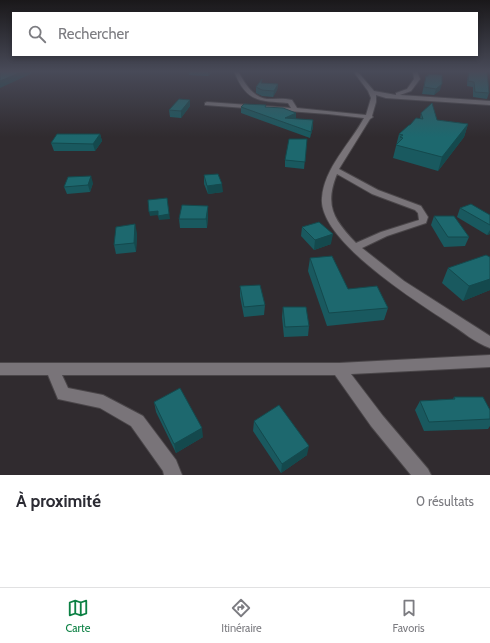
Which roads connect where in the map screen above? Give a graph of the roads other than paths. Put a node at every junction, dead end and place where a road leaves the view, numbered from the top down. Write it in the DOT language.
graph roads {
  1 [pos="251,93"];
  2 [pos="397,93"];
  3 [pos="409,93"];
  4 [pos="373,95"];
  5 [pos="386,96"];
  6 [pos="408,97"];
  7 [pos="490,103"];
  8 [pos="206,104"];
  9 [pos="296,111"];
  10 [pos="370,117"];
  11 [pos="335,170"];
  12 [pos="355,247"];
  13 [pos="490,343"];
  14 [pos="490,361"];
  15 [pos="52,369"];
  16 [pos="339,369"];
  17 [pos="0,370"];
  18 [pos="173,475"];
  19 [pos="422,475"];
  1 -- 9 [label="street"];
  2 -- 5 [label="street"];
  3 -- 6 [label="street"];
  4 -- 5 [label="street"];
  4 -- 10 [label="street"];
  5 -- 6 [label="street"];
  6 -- 7 [label="street"];
  8 -- 9 [label="street"];
  9 -- 10 [label="street"];
  10 -- 11 [label="street"];
  11 -- 12 [label="street"];
  11 -- 12 [label="street"];
  12 -- 13 [label="street"];
  14 -- 16 [label="street"];
  15 -- 16 [label="street"];
  15 -- 17 [label="street"];
  15 -- 18 [label="street"];
  16 -- 19 [label="street"];
}
